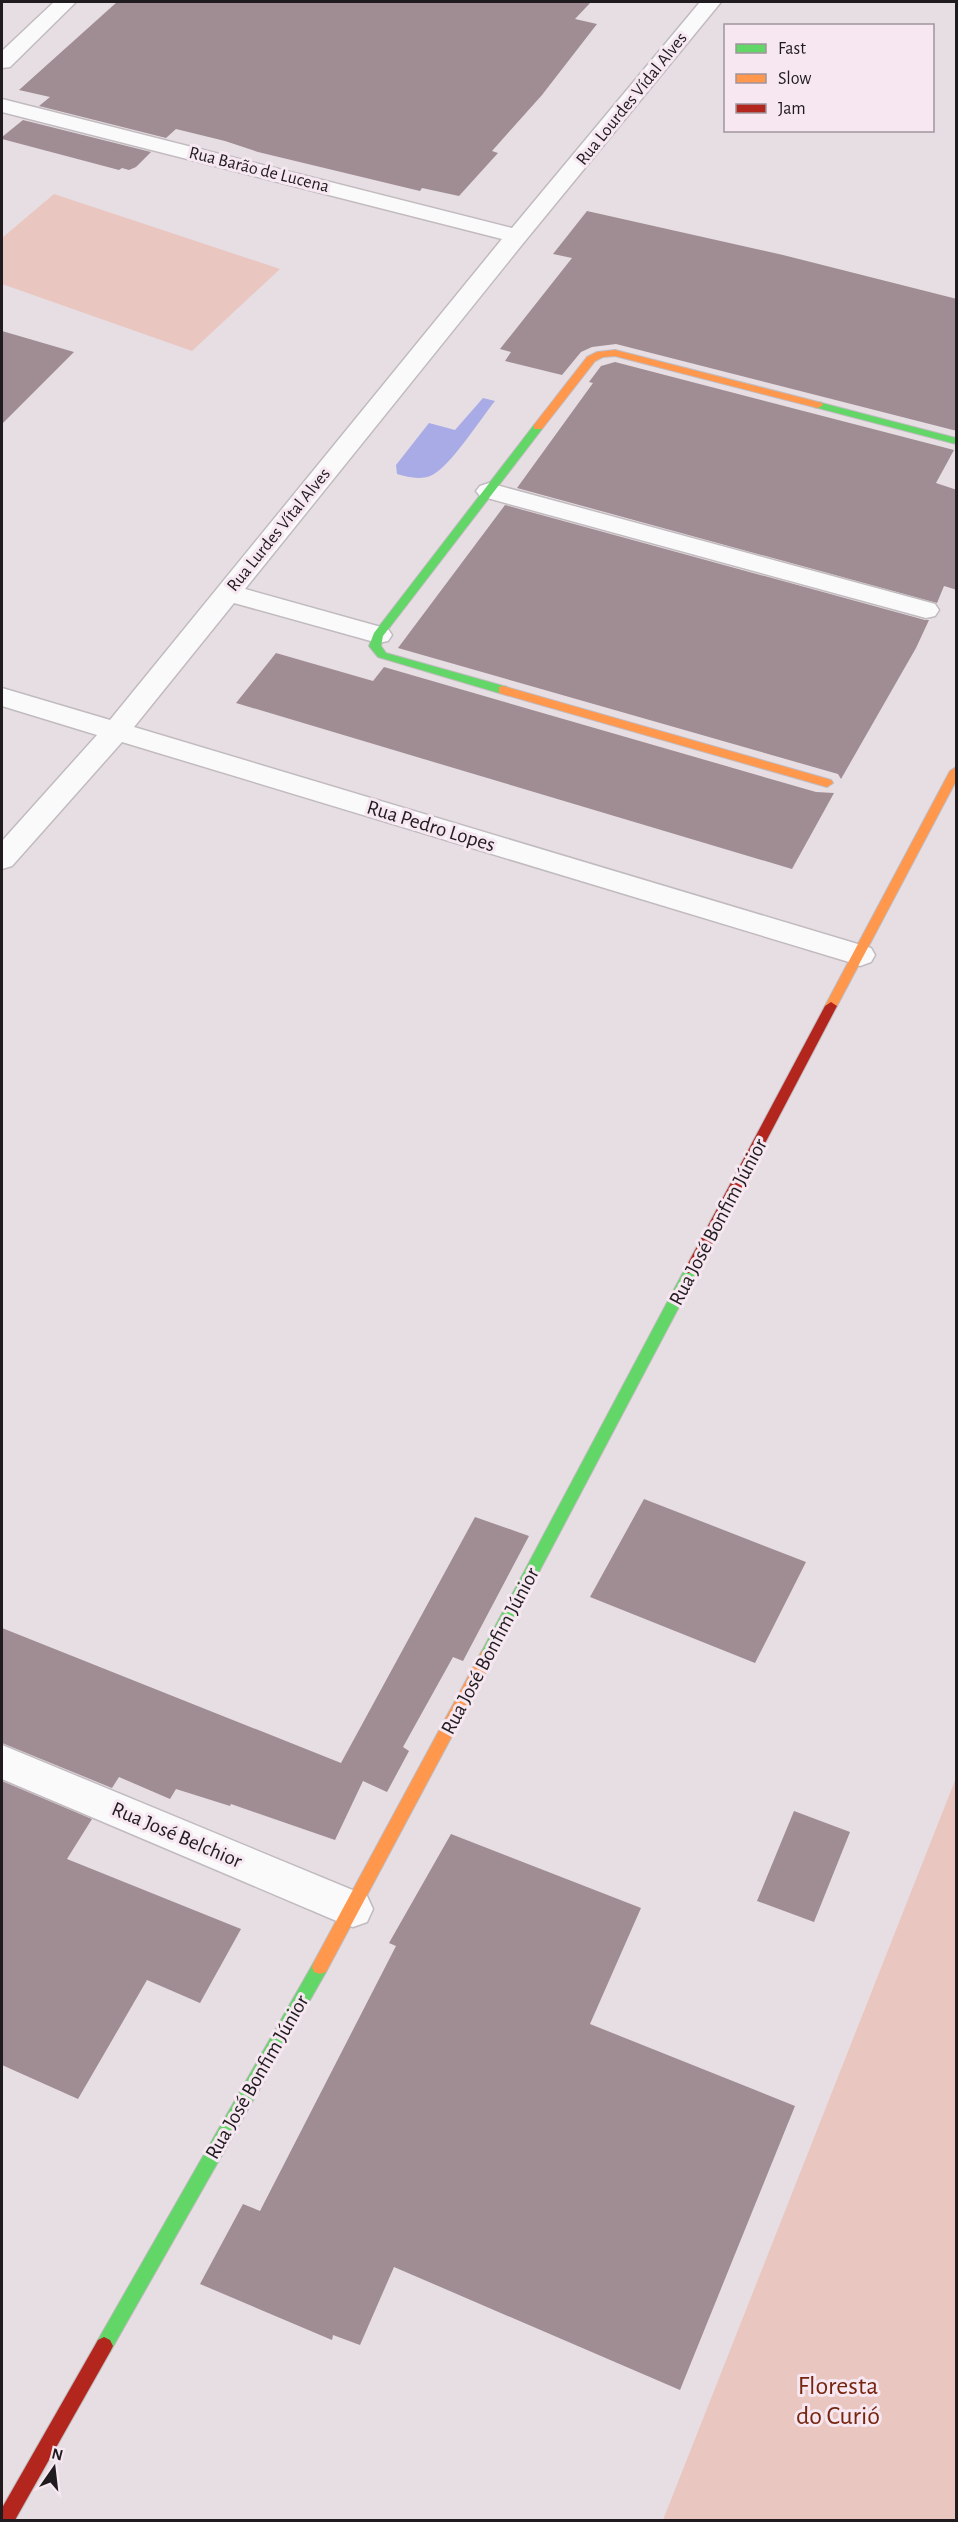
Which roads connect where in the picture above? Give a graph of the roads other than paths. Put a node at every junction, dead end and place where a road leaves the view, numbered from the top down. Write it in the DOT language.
graph roads {
  1 [pos="66,2"];
  2 [pos="711,2"];
  3 [pos="2,62"];
  4 [pos="2,105"];
  5 [pos="552,196"];
  6 [pos="517,236"];
  7 [pos="957,441"];
  8 [pos="489,491"];
  9 [pos="228,593"];
  10 [pos="926,610"];
  11 [pos="378,635"];
  12 [pos="2,697"];
  13 [pos="116,731"];
  14 [pos="957,771"];
  15 [pos="827,783"];
  16 [pos="2,859"];
  17 [pos="860,955"];
  18 [pos="2,1762"];
  19 [pos="353,1908"];
  20 [pos="5,2520"];
  1 -- 3 [label="street"];
  2 -- 5 [label="street, Rua Lourdes Vídal Alves"];
  4 -- 6 [label="street, Rua Barão de Lucena"];
  5 -- 6 [label="street, Rua Lurdes Vítal Alves"];
  6 -- 9 [label="street, Rua Lurdes Vítal Alves"];
  7 -- 8 [label="street"];
  8 -- 10 [label="street"];
  8 -- 11 [label="street"];
  9 -- 11 [label="street"];
  9 -- 13 [label="street, Rua Lurdes Vítal Alves"];
  11 -- 15 [label="street"];
  12 -- 13 [label="street, Rua Pedro Lopes"];
  13 -- 16 [label="street, Rua Lurdes Vítal Alves"];
  13 -- 17 [label="street, Rua Pedro Lopes"];
  14 -- 17 [label="street, Rua José Bonfim Júnior"];
  17 -- 19 [label="street, Rua José Bonfim Júnior"];
  18 -- 19 [label="street, Rua José Belchior"];
  19 -- 20 [label="street, Rua José Bonfim Júnior"];
}
